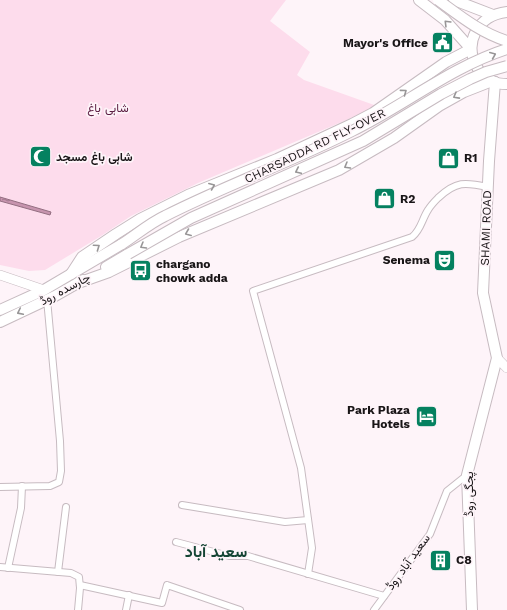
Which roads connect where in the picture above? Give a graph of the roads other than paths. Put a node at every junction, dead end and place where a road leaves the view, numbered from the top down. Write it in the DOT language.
graph roads {
  1 [pos="419,0"];
  2 [pos="438,0"];
  3 [pos="454,0"];
  4 [pos="507,12"];
  5 [pos="493,15"];
  6 [pos="507,41"];
  7 [pos="471,49"];
  8 [pos="507,49"];
  9 [pos="507,66"];
  10 [pos="494,82"];
  11 [pos="507,84"];
  12 [pos="488,187"];
  13 [pos="122,244"];
  14 [pos="128,254"];
  15 [pos="71,274"];
  16 [pos="0,275"];
  17 [pos="78,283"];
  18 [pos="49,295"];
  19 [pos="0,310"];
  20 [pos="0,322"];
  21 [pos="497,358"];
  22 [pos="507,368"];
  23 [pos="467,475"];
  24 [pos="22,486"];
  25 [pos="0,487"];
  26 [pos="182,505"];
  27 [pos="66,507"];
  28 [pos="308,520"];
  29 [pos="176,542"];
  30 [pos="0,567"];
  31 [pos="8,568"];
  32 [pos="58,572"];
  33 [pos="308,574"];
  34 [pos="80,584"];
  35 [pos="129,595"];
  36 [pos="384,596"];
  37 [pos="78,610"];
  38 [pos="126,610"];
  39 [pos="240,610"];
  40 [pos="374,610"];
  41 [pos="472,610"];
  7 -- 1 [label="main road, one-way"];
  2 -- 6 [label="main road, bridge"];
  3 -- 5 [label="main road"];
  4 -- 5 [label="main road"];
  5 -- 7 [label="main road"];
  7 -- 10 [label="main road"];
  15 -- 7 [label="main road, one-way"];
  13 -- 8 [label="main road, CHARSADDA RD FLY-OVER, one-way, bridge"];
  9 -- 14 [label="main road, CHARSADDA RD FLY-OVER, one-way, bridge"];
  10 -- 11 [label="main road"];
  10 -- 12 [label="main road, SHAMI ROAD"];
  10 -- 17 [label="main road, one-way"];
  12 -- 21 [label="main road, SHAMI ROAD"];
  12 -- 28 [label="street"];
  13 -- 15 [label="main road, چارسدہ روڈ"];
  14 -- 17 [label="main road, چارسدہ روڈ"];
  15 -- 18 [label="main road, چارسدہ روڈ"];
  16 -- 18 [label="street"];
  17 -- 18 [label="main road, چارسدہ روڈ"];
  18 -- 19 [label="main road, چارسدہ روڈ"];
  18 -- 20 [label="main road, چارسدہ روڈ, one-way"];
  18 -- 24 [label="street"];
  21 -- 22 [label="street"];
  21 -- 23 [label="main road, پجگی روڈ"];
  23 -- 36 [label="street, سعید آباد روڈ"];
  23 -- 41 [label="main road, پجگی روڈ"];
  24 -- 25 [label="street"];
  24 -- 31 [label="street"];
  26 -- 28 [label="street"];
  27 -- 32 [label="street"];
  28 -- 33 [label="street"];
  29 -- 33 [label="street"];
  30 -- 31 [label="street"];
  31 -- 32 [label="street"];
  32 -- 34 [label="street"];
  33 -- 36 [label="street"];
  34 -- 35 [label="street"];
  34 -- 37 [label="street"];
  35 -- 38 [label="street"];
  35 -- 39 [label="street"];
  36 -- 40 [label="street, سعید آباد روڈ"];
}
